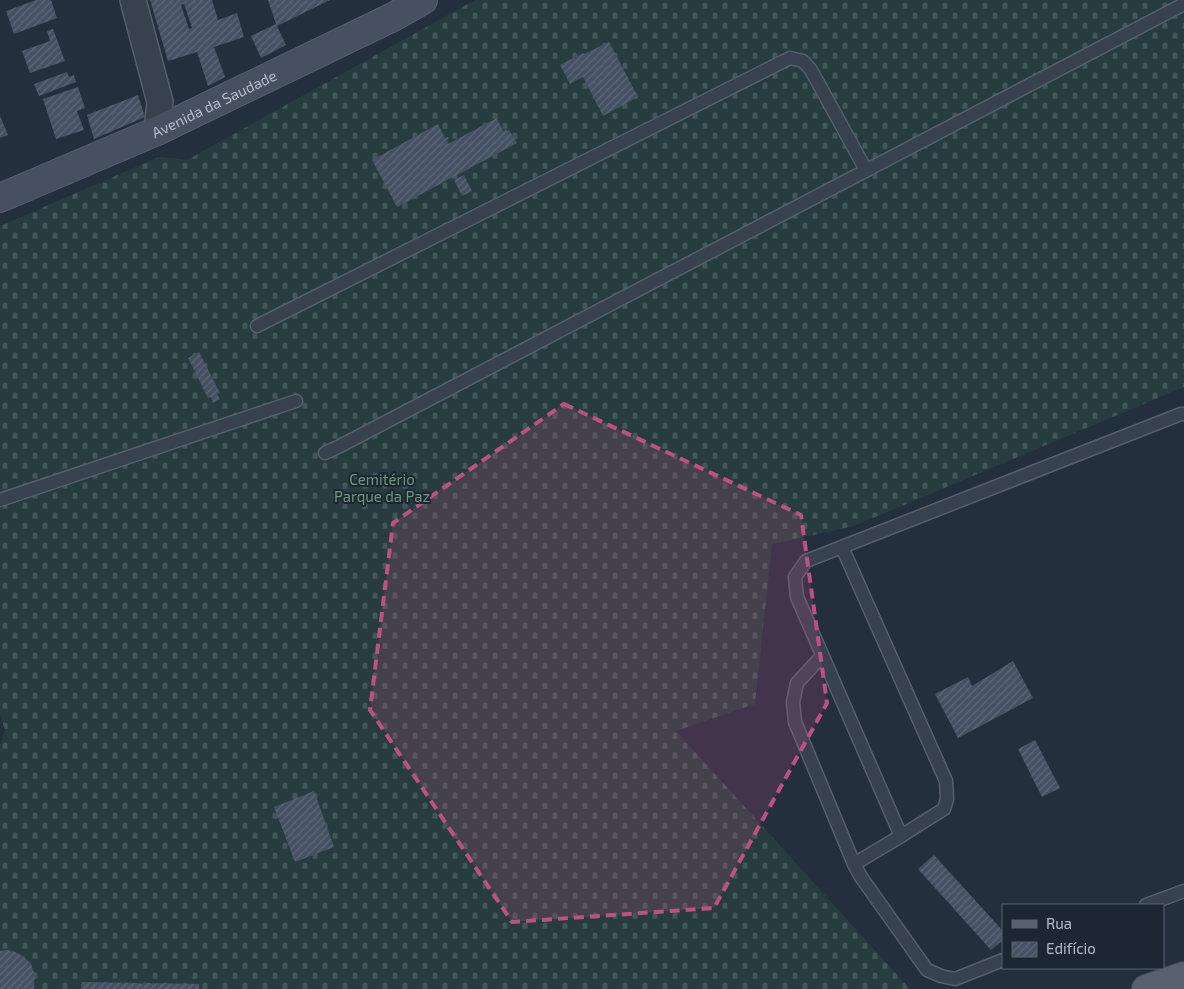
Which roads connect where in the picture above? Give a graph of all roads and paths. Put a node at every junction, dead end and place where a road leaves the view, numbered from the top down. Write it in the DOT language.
graph roads {
  1 [pos="133,0"];
  2 [pos="423,0"];
  3 [pos="1184,4"];
  4 [pos="393,8"];
  5 [pos="164,119"];
  6 [pos="866,170"];
  7 [pos="0,198"];
  8 [pos="257,326"];
  9 [pos="296,401"];
  10 [pos="1184,414"];
  11 [pos="324,453"];
  12 [pos="0,500"];
  13 [pos="842,547"];
  14 [pos="822,656"];
  15 [pos="900,836"];
  16 [pos="854,864"];
  17 [pos="1184,892"];
  18 [pos="1149,904"];
  19 [pos="1002,960"];
  1 -- 5 [label="street"];
  2 -- 4 [label="street, Avenida da Saudade"];
  3 -- 6 [label="lane"];
  4 -- 5 [label="street, Avenida da Saudade"];
  5 -- 7 [label="street, Avenida da Saudade"];
  6 -- 8 [label="lane"];
  6 -- 11 [label="lane"];
  9 -- 12 [label="lane"];
  10 -- 13 [label="lane"];
  13 -- 14 [label="lane"];
  13 -- 15 [label="lane"];
  14 -- 15 [label="lane"];
  14 -- 16 [label="lane"];
  15 -- 16 [label="lane"];
  16 -- 19 [label="lane"];
  17 -- 18 [label="lane"];
}
